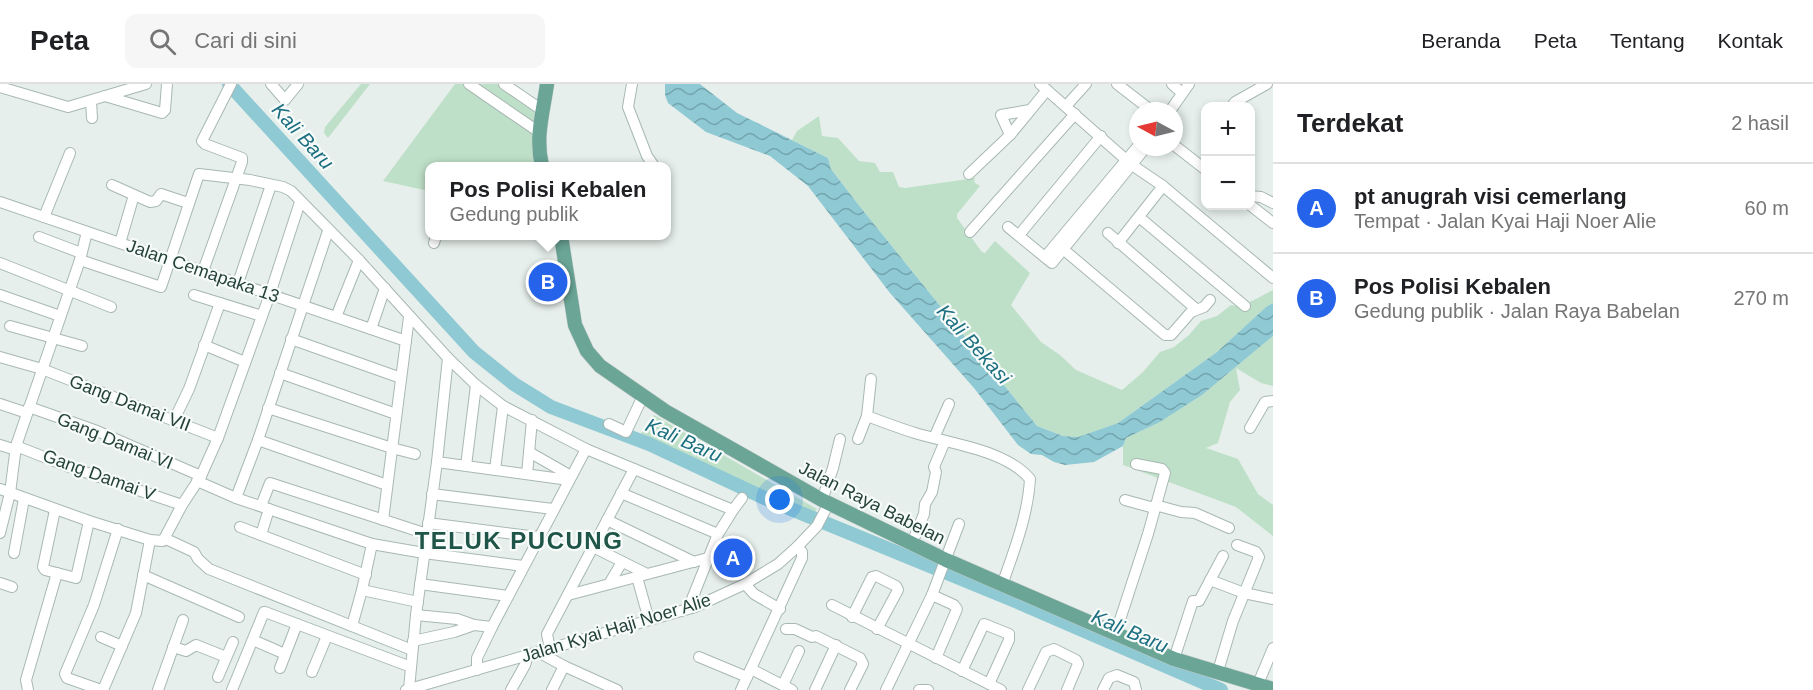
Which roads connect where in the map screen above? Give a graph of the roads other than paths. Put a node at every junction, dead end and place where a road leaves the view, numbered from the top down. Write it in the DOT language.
graph roads {
  1 [pos="16,84"];
  2 [pos="146,84"];
  3 [pos="167,84"];
  4 [pos="271,84"];
  5 [pos="298,84"];
  6 [pos="469,84"];
  7 [pos="504,84"];
  8 [pos="547,84"];
  9 [pos="632,84"];
  10 [pos="1086,84"];
  11 [pos="1117,84"];
  12 [pos="1172,84"];
  13 [pos="1268,84"];
  14 [pos="229,86"];
  15 [pos="1,87"];
  16 [pos="1044,87"];
  17 [pos="1186,89"];
  18 [pos="105,96"];
  19 [pos="92,101"];
  20 [pos="1140,102"];
  21 [pos="1177,102"];
  22 [pos="1235,102"];
  23 [pos="542,110"];
  24 [pos="1030,110"];
  25 [pos="1070,110"];
  26 [pos="92,118"];
  27 [pos="539,132"];
  28 [pos="1010,135"];
  29 [pos="1101,136"];
  30 [pos="1183,152"];
  31 [pos="70,153"];
  32 [pos="1133,156"];
  33 [pos="1136,156"];
  34 [pos="541,162"];
  35 [pos="651,162"];
  36 [pos="1130,162"];
  37 [pos="1201,166"];
  38 [pos="969,174"];
  39 [pos="237,179"];
  40 [pos="112,185"];
  41 [pos="271,185"];
  42 [pos="1163,186"];
  43 [pos="134,195"];
  44 [pos="1255,196"];
  45 [pos="0,202"];
  46 [pos="300,202"];
  47 [pos="188,203"];
  48 [pos="1273,203"];
  49 [pos="1255,208"];
  50 [pos="44,217"];
  51 [pos="1139,217"];
  52 [pos="1273,223"];
  53 [pos="1008,227"];
  54 [pos="328,231"];
  55 [pos="87,232"];
  56 [pos="970,232"];
  57 [pos="1108,233"];
  58 [pos="1019,235"];
  59 [pos="39,237"];
  60 [pos="562,240"];
  61 [pos="120,243"];
  62 [pos="1118,243"];
  63 [pos="1060,248"];
  64 [pos="80,256"];
  65 [pos="170,260"];
  66 [pos="359,260"];
  67 [pos="0,263"];
  68 [pos="203,271"];
  69 [pos="1273,278"];
  70 [pos="238,283"];
  71 [pos="385,288"];
  72 [pos="69,289"];
  73 [pos="270,294"];
  74 [pos="0,295"];
  75 [pos="194,295"];
  76 [pos="1210,300"];
  77 [pos="220,303"];
  78 [pos="302,305"];
  79 [pos="1245,306"];
  80 [pos="111,307"];
  81 [pos="1196,309"];
  82 [pos="60,316"];
  83 [pos="262,316"];
  84 [pos="409,316"];
  85 [pos="336,317"];
  86 [pos="10,326"];
  87 [pos="371,329"];
  88 [pos="52,338"];
  89 [pos="291,339"];
  90 [pos="406,341"];
  91 [pos="204,345"];
  92 [pos="82,346"];
  93 [pos="0,357"];
  94 [pos="448,358"];
  95 [pos="245,362"];
  96 [pos="42,369"];
  97 [pos="280,373"];
  98 [pos="401,378"];
  99 [pos="871,379"];
  100 [pos="476,385"];
  101 [pos="644,396"];
  102 [pos="1273,401"];
  103 [pos="0,404"];
  104 [pos="949,404"];
  105 [pos="503,406"];
  106 [pos="268,408"];
  107 [pos="28,410"];
  108 [pos="396,414"];
  109 [pos="867,416"];
  110 [pos="174,420"];
  111 [pos="532,420"];
  112 [pos="609,424"];
  113 [pos="1250,428"];
  114 [pos="218,438"];
  115 [pos="934,438"];
  116 [pos="840,439"];
  117 [pos="858,439"];
  118 [pos="258,440"];
  119 [pos="945,441"];
  120 [pos="0,445"];
  121 [pos="16,448"];
  122 [pos="392,448"];
  123 [pos="586,449"];
  124 [pos="529,452"];
  125 [pos="415,454"];
  126 [pos="436,462"];
  127 [pos="1136,464"];
  128 [pos="466,466"];
  129 [pos="634,469"];
  130 [pos="495,470"];
  131 [pos="528,474"];
  132 [pos="570,478"];
  133 [pos="199,479"];
  134 [pos="387,485"];
  135 [pos="5,491"];
  136 [pos="432,494"];
  137 [pos="621,494"];
  138 [pos="236,498"];
  139 [pos="742,498"];
  140 [pos="24,499"];
  141 [pos="1125,500"];
  142 [pos="182,505"];
  143 [pos="824,506"];
  144 [pos="1155,506"];
  145 [pos="265,508"];
  146 [pos="554,508"];
  147 [pos="55,510"];
  148 [pos="733,510"];
  149 [pos="383,520"];
  150 [pos="607,520"];
  151 [pos="89,521"];
  152 [pos="959,524"];
  153 [pos="240,527"];
  154 [pos="1228,528"];
  155 [pos="118,529"];
  156 [pos="427,529"];
  157 [pos="0,533"];
  158 [pos="718,534"];
  159 [pos="261,535"];
  160 [pos="538,537"];
  161 [pos="166,539"];
  162 [pos="150,540"];
  163 [pos="912,543"];
  164 [pos="372,544"];
  165 [pos="1237,545"];
  166 [pos="593,547"];
  167 [pos="797,547"];
  168 [pos="14,553"];
  169 [pos="424,553"];
  170 [pos="1223,556"];
  171 [pos="708,558"];
  172 [pos="946,560"];
  173 [pos="622,562"];
  174 [pos="694,562"];
  175 [pos="523,566"];
  176 [pos="57,573"];
  177 [pos="143,574"];
  178 [pos="366,574"];
  179 [pos="642,575"];
  180 [pos="1210,580"];
  181 [pos="0,583"];
  182 [pos="420,584"];
  183 [pos="609,584"];
  184 [pos="745,584"];
  185 [pos="1002,585"];
  186 [pos="12,587"];
  187 [pos="362,590"];
  188 [pos="1244,592"];
  189 [pos="568,595"];
  190 [pos="932,595"];
  191 [pos="508,596"];
  192 [pos="1273,599"];
  193 [pos="418,602"];
  194 [pos="832,606"];
  195 [pos="692,608"];
  196 [pos="780,609"];
  197 [pos="416,615"];
  198 [pos="239,617"];
  199 [pos="852,617"];
  200 [pos="183,620"];
  201 [pos="649,620"];
  202 [pos="297,624"];
  203 [pos="474,625"];
  204 [pos="352,626"];
  205 [pos="492,627"];
  206 [pos="786,629"];
  207 [pos="877,629"];
  208 [pos="1116,632"];
  209 [pos="327,636"];
  210 [pos="101,637"];
  211 [pos="253,640"];
  212 [pos="233,642"];
  213 [pos="908,644"];
  214 [pos="836,645"];
  215 [pos="122,646"];
  216 [pos="413,646"];
  217 [pos="173,647"];
  218 [pos="1273,648"];
  219 [pos="545,651"];
  220 [pos="799,651"];
  221 [pos="285,654"];
  222 [pos="528,655"];
  223 [pos="226,657"];
  224 [pos="699,657"];
  225 [pos="936,658"];
  226 [pos="1174,659"];
  227 [pos="564,666"];
  228 [pos="411,667"];
  229 [pos="280,668"];
  230 [pos="477,670"];
  231 [pos="962,671"];
  232 [pos="1218,671"];
  233 [pos="312,672"];
  234 [pos="749,673"];
  235 [pos="218,677"];
  236 [pos="990,684"];
  237 [pos="1258,684"];
  238 [pos="595,686"];
  239 [pos="787,688"];
  240 [pos="1273,688"];
  241 [pos="28,690"];
  242 [pos="101,690"];
  243 [pos="158,690"];
  244 [pos="232,690"];
  245 [pos="408,690"];
  246 [pos="511,690"];
  247 [pos="552,690"];
  248 [pos="617,690"];
  249 [pos="741,690"];
  250 [pos="815,690"];
  251 [pos="850,690"];
  252 [pos="886,690"];
  253 [pos="919,690"];
  254 [pos="928,690"];
  255 [pos="1001,690"];
  256 [pos="1028,690"];
  257 [pos="1067,690"];
  258 [pos="1103,690"];
  259 [pos="1136,690"];
  1 -- 15 [label="street"];
  2 -- 18 [label="street"];
  3 -- 18 [label="street"];
  4 -- 5 [label="street"];
  6 -- 27 [label="street"];
  7 -- 23 [label="street"];
  8 -- 23 [label="main road"];
  9 -- 35 [label="street"];
  10 -- 25 [label="street"];
  11 -- 20 [label="street"];
  12 -- 17 [label="street"];
  13 -- 22 [label="street"];
  14 -- 39 [label="street"];
  15 -- 19 [label="street"];
  16 -- 24 [label="street"];
  16 -- 25 [label="street"];
  17 -- 21 [label="street"];
  18 -- 19 [label="street"];
  19 -- 26 [label="street"];
  23 -- 27 [label="main road"];
  24 -- 28 [label="street"];
  24 -- 28 [label="street"];
  25 -- 29 [label="street"];
  25 -- 56 [label="street"];
  27 -- 34 [label="main road"];
  28 -- 38 [label="street"];
  29 -- 36 [label="street"];
  29 -- 58 [label="street"];
  30 -- 37 [label="street"];
  31 -- 50 [label="street"];
  32 -- 36 [label="street"];
  33 -- 36 [label="street"];
  36 -- 42 [label="street"];
  36 -- 63 [label="street"];
  39 -- 41 [label="street"];
  39 -- 47 [label="street"];
  39 -- 68 [label="street"];
  40 -- 43 [label="street"];
  41 -- 46 [label="street"];
  41 -- 70 [label="street"];
  42 -- 51 [label="street"];
  42 -- 69 [label="street"];
  43 -- 47 [label="street"];
  43 -- 61 [label="street"];
  44 -- 48 [label="street"];
  45 -- 50 [label="street, Jalan Cemapaka 13"];
  46 -- 54 [label="street"];
  46 -- 73 [label="street"];
  47 -- 65 [label="street"];
  49 -- 52 [label="street"];
  50 -- 55 [label="street, Jalan Cemapaka 13"];
  51 -- 62 [label="street"];
  51 -- 79 [label="street"];
  53 -- 58 [label="street"];
  54 -- 66 [label="street"];
  54 -- 78 [label="street"];
  55 -- 61 [label="street, Jalan Cemapaka 13"];
  55 -- 64 [label="street"];
  57 -- 62 [label="street"];
  58 -- 63 [label="street"];
  59 -- 64 [label="street"];
  60 -- 101 [label="main road, Jalan Raya Babelan"];
  61 -- 65 [label="street, Jalan Cemapaka 13"];
  62 -- 81 [label="street"];
  63 -- 81 [label="street"];
  64 -- 65 [label="street"];
  64 -- 72 [label="street"];
  65 -- 68 [label="street, Jalan Cemapaka 13"];
  66 -- 71 [label="street"];
  66 -- 85 [label="street"];
  67 -- 72 [label="street"];
  68 -- 70 [label="street, Jalan Cemapaka 13"];
  70 -- 73 [label="street, Jalan Cemapaka 13"];
  71 -- 84 [label="street"];
  71 -- 87 [label="street"];
  72 -- 80 [label="street"];
  72 -- 82 [label="street"];
  73 -- 78 [label="street, Jalan Cemapaka 13"];
  73 -- 83 [label="street"];
  74 -- 82 [label="street"];
  75 -- 77 [label="street"];
  76 -- 81 [label="street"];
  77 -- 83 [label="street"];
  77 -- 91 [label="street"];
  78 -- 85 [label="street, Jalan Cemapaka 13"];
  78 -- 89 [label="street"];
  82 -- 88 [label="street"];
  83 -- 95 [label="street"];
  84 -- 90 [label="street"];
  84 -- 94 [label="street"];
  85 -- 87 [label="street, Jalan Cemapaka 13"];
  86 -- 88 [label="street"];
  87 -- 90 [label="street, Jalan Cemapaka 13"];
  88 -- 92 [label="street"];
  88 -- 96 [label="street"];
  89 -- 97 [label="street"];
  89 -- 98 [label="street"];
  90 -- 98 [label="street"];
  91 -- 95 [label="street"];
  91 -- 110 [label="street"];
  93 -- 96 [label="street, Gang Damai VII"];
  94 -- 100 [label="street"];
  94 -- 126 [label="street"];
  95 -- 114 [label="street"];
  96 -- 107 [label="street"];
  96 -- 110 [label="street, Gang Damai VII"];
  97 -- 106 [label="street"];
  97 -- 108 [label="street"];
  98 -- 108 [label="street"];
  99 -- 109 [label="street"];
  100 -- 105 [label="street"];
  100 -- 128 [label="street"];
  101 -- 112 [label="street"];
  101 -- 143 [label="main road, Jalan Raya Babelan"];
  102 -- 113 [label="street"];
  103 -- 107 [label="street, Gang Damai VI"];
  104 -- 115 [label="street"];
  105 -- 111 [label="street"];
  105 -- 130 [label="street"];
  106 -- 118 [label="street"];
  106 -- 122 [label="street"];
  107 -- 121 [label="street"];
  107 -- 133 [label="street, Gang Damai VI"];
  108 -- 122 [label="street"];
  109 -- 115 [label="street"];
  109 -- 117 [label="street"];
  110 -- 114 [label="street, Gang Damai VII"];
  111 -- 123 [label="street"];
  111 -- 124 [label="street"];
  114 -- 133 [label="street"];
  115 -- 119 [label="street"];
  116 -- 143 [label="street, Jalan Kyai Haji Noer Alie"];
  118 -- 134 [label="street"];
  118 -- 138 [label="street"];
  119 -- 163 [label="street"];
  119 -- 185 [label="street"];
  120 -- 121 [label="street, Gang Damai V"];
  121 -- 135 [label="street"];
  121 -- 142 [label="street, Gang Damai V"];
  122 -- 125 [label="street"];
  122 -- 134 [label="street"];
  123 -- 129 [label="street"];
  123 -- 132 [label="street"];
  124 -- 131 [label="street"];
  124 -- 132 [label="street"];
  126 -- 128 [label="street"];
  126 -- 136 [label="street"];
  127 -- 144 [label="street"];
  128 -- 130 [label="street"];
  129 -- 137 [label="street"];
  129 -- 148 [label="street"];
  130 -- 131 [label="street"];
  131 -- 132 [label="street"];
  132 -- 146 [label="street"];
  133 -- 138 [label="street, Gang Damai VI"];
  133 -- 142 [label="street"];
  134 -- 149 [label="street"];
  135 -- 140 [label="street"];
  135 -- 157 [label="street"];
  136 -- 146 [label="street"];
  136 -- 156 [label="street"];
  137 -- 150 [label="street"];
  137 -- 158 [label="street"];
  138 -- 145 [label="street, Gang Damai VI"];
  139 -- 148 [label="street"];
  140 -- 147 [label="street"];
  140 -- 168 [label="street"];
  141 -- 144 [label="street"];
  142 -- 161 [label="street"];
  143 -- 163 [label="main road, Jalan Raya Babelan"];
  143 -- 167 [label="street, Jalan Kyai Haji Noer Alie"];
  144 -- 154 [label="street"];
  144 -- 208 [label="street"];
  145 -- 149 [label="street"];
  145 -- 159 [label="street"];
  145 -- 164 [label="street, Gang Damai VI"];
  146 -- 160 [label="street"];
  147 -- 151 [label="street"];
  147 -- 176 [label="street"];
  148 -- 158 [label="street"];
  149 -- 156 [label="street"];
  150 -- 166 [label="street"];
  150 -- 174 [label="street"];
  151 -- 155 [label="street"];
  151 -- 176 [label="street"];
  152 -- 172 [label="street"];
  153 -- 159 [label="street"];
  155 -- 162 [label="street"];
  155 -- 242 [label="street"];
  156 -- 160 [label="street"];
  156 -- 169 [label="street"];
  158 -- 171 [label="street"];
  159 -- 178 [label="street"];
  160 -- 175 [label="street"];
  161 -- 162 [label="street"];
  161 -- 204 [label="street"];
  162 -- 177 [label="street"];
  163 -- 172 [label="main road, Jalan Raya Babelan"];
  164 -- 169 [label="street, Gang Damai VI"];
  164 -- 178 [label="street"];
  165 -- 188 [label="street"];
  166 -- 173 [label="street"];
  166 -- 189 [label="street"];
  167 -- 184 [label="street, Jalan Kyai Haji Noer Alie"];
  167 -- 196 [label="street"];
  169 -- 175 [label="street, Gang Damai VI"];
  169 -- 182 [label="street"];
  170 -- 180 [label="street"];
  171 -- 174 [label="street"];
  171 -- 195 [label="street"];
  172 -- 185 [label="main road, Jalan Raya Babelan"];
  172 -- 190 [label="street"];
  173 -- 179 [label="street"];
  173 -- 183 [label="street"];
  174 -- 179 [label="street"];
  175 -- 191 [label="street"];
  176 -- 241 [label="street"];
  177 -- 198 [label="street"];
  177 -- 215 [label="street"];
  178 -- 187 [label="street"];
  179 -- 183 [label="street"];
  179 -- 201 [label="street"];
  180 -- 188 [label="street"];
  180 -- 226 [label="street"];
  181 -- 186 [label="street"];
  182 -- 191 [label="street"];
  182 -- 193 [label="street"];
  183 -- 189 [label="street"];
  184 -- 195 [label="street, Jalan Kyai Haji Noer Alie"];
  184 -- 196 [label="street"];
  185 -- 208 [label="main road, Jalan Raya Babelan"];
  187 -- 193 [label="street"];
  187 -- 204 [label="street"];
  188 -- 192 [label="street"];
  188 -- 232 [label="street"];
  189 -- 219 [label="street"];
  190 -- 213 [label="street"];
  190 -- 225 [label="street"];
  191 -- 205 [label="street"];
  193 -- 197 [label="street"];
  194 -- 199 [label="street"];
  195 -- 201 [label="street, Jalan Kyai Haji Noer Alie"];
  196 -- 234 [label="street"];
  197 -- 203 [label="street"];
  197 -- 216 [label="street"];
  199 -- 207 [label="street"];
  199 -- 207 [label="street"];
  200 -- 217 [label="street"];
  201 -- 219 [label="street, Jalan Kyai Haji Noer Alie"];
  202 -- 209 [label="street"];
  202 -- 211 [label="street"];
  202 -- 221 [label="street"];
  203 -- 205 [label="street"];
  203 -- 216 [label="street"];
  204 -- 216 [label="street"];
  205 -- 230 [label="street"];
  206 -- 214 [label="street"];
  207 -- 213 [label="street"];
  208 -- 226 [label="main road, Jalan Raya Babelan"];
  209 -- 228 [label="street"];
  209 -- 233 [label="street"];
  210 -- 215 [label="street"];
  211 -- 221 [label="street"];
  211 -- 244 [label="street"];
  212 -- 223 [label="street"];
  213 -- 225 [label="street"];
  213 -- 252 [label="street"];
  214 -- 250 [label="street"];
  214 -- 251 [label="street"];
  215 -- 242 [label="street"];
  216 -- 228 [label="street"];
  217 -- 223 [label="street"];
  217 -- 243 [label="street"];
  218 -- 237 [label="street"];
  219 -- 222 [label="street, Jalan Kyai Haji Noer Alie"];
  219 -- 227 [label="street"];
  220 -- 239 [label="street"];
  221 -- 229 [label="street"];
  222 -- 230 [label="street, Jalan Kyai Haji Noer Alie"];
  222 -- 246 [label="street"];
  223 -- 235 [label="street"];
  224 -- 234 [label="street"];
  225 -- 231 [label="street"];
  226 -- 232 [label="main road, Jalan Raya Babelan"];
  227 -- 238 [label="street"];
  227 -- 247 [label="street"];
  228 -- 245 [label="street"];
  230 -- 245 [label="street, Jalan Kyai Haji Noer Alie"];
  231 -- 236 [label="street"];
  231 -- 236 [label="street"];
  232 -- 237 [label="main road, Jalan Raya Babelan"];
  234 -- 239 [label="street"];
  234 -- 249 [label="street"];
  236 -- 255 [label="street"];
  237 -- 240 [label="main road, Jalan Raya Babelan"];
  238 -- 248 [label="street"];
  253 -- 254 [label="street"];
  256 -- 257 [label="street"];
  258 -- 259 [label="street"];
}
